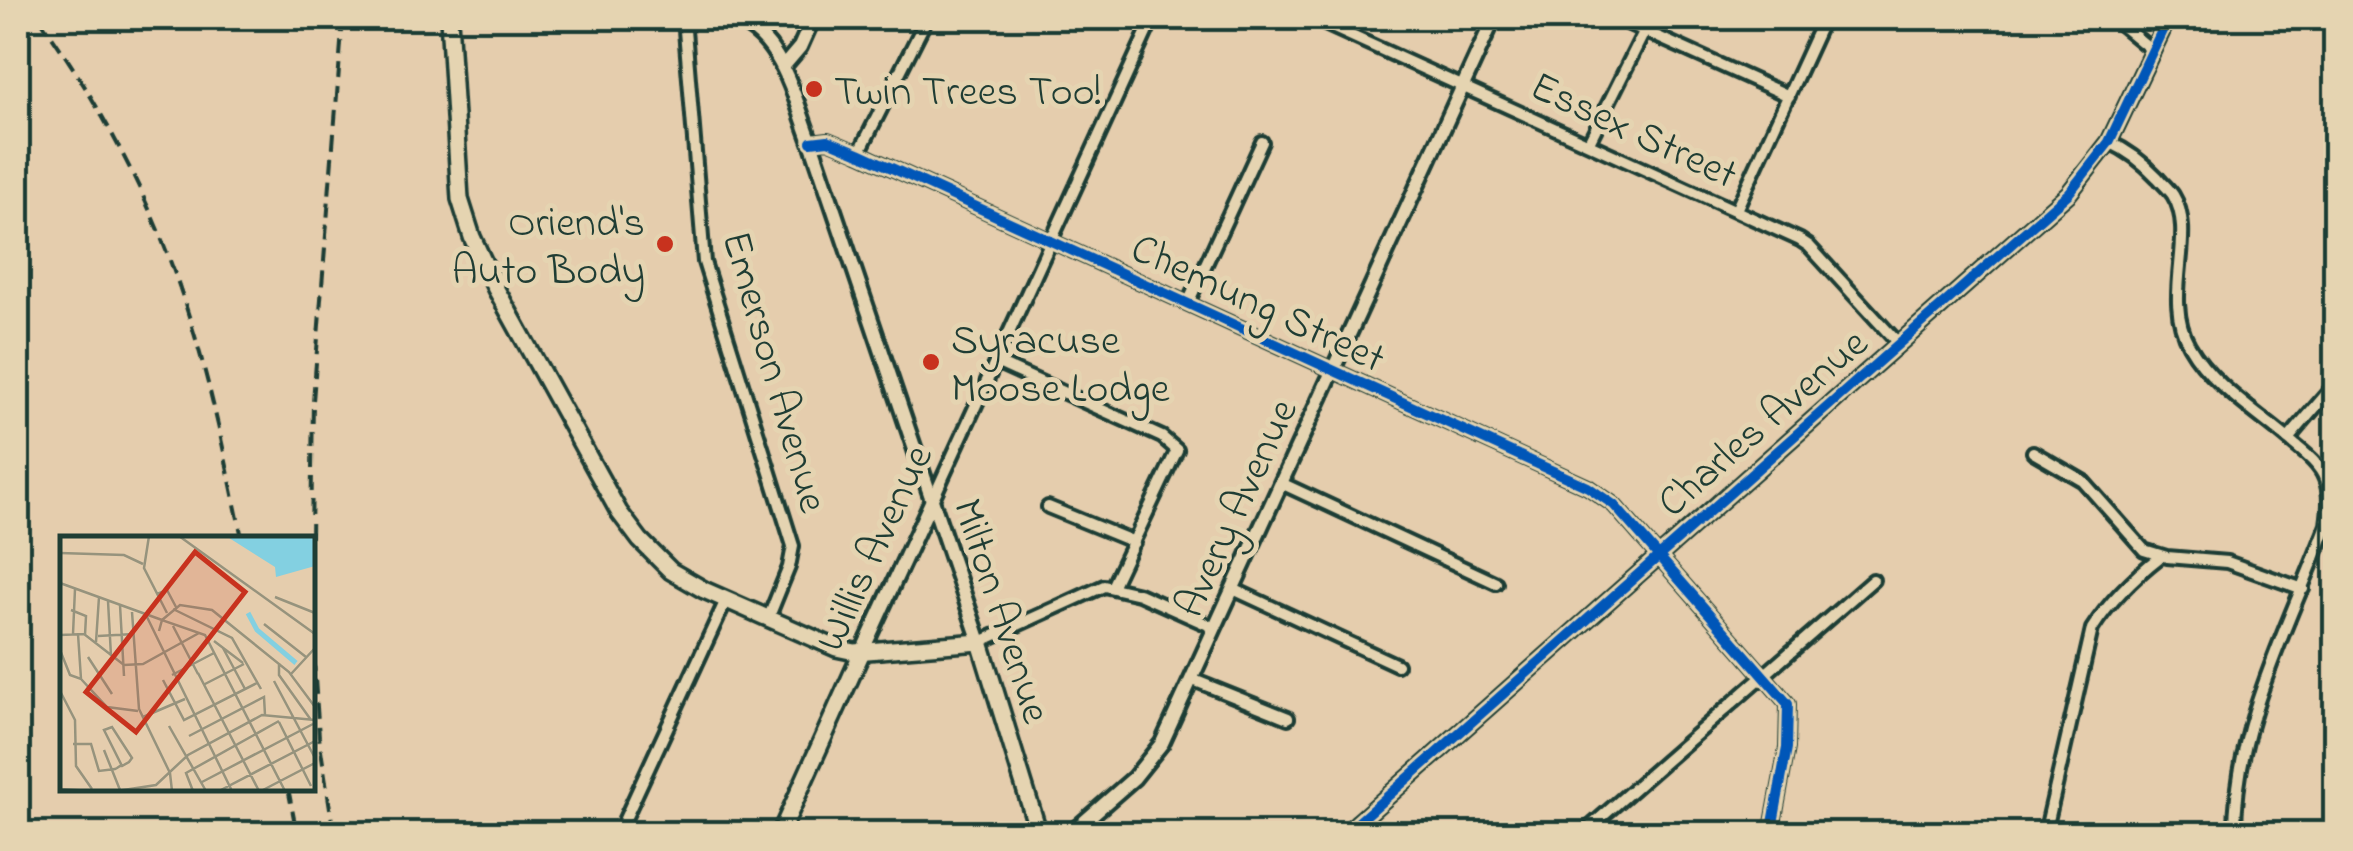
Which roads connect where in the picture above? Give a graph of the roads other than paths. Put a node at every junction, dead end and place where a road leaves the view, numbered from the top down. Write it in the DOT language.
graph roads {
  1 [pos="449,18"];
  2 [pos="684,18"];
  3 [pos="728,18"];
  4 [pos="814,18"];
  5 [pos="927,18"];
  6 [pos="1153,18"];
  7 [pos="1312,18"];
  8 [pos="1494,18"];
  9 [pos="1616,18"];
  10 [pos="1651,18"];
  11 [pos="1824,18"];
  12 [pos="2113,18"];
  13 [pos="2168,18"];
  14 [pos="1644,31"];
  15 [pos="2152,51"];
  16 [pos="783,67"];
  17 [pos="1464,85"];
  18 [pos="1789,96"];
  19 [pos="811,142"];
  20 [pos="1262,142"];
  21 [pos="1589,142"];
  22 [pos="2108,142"];
  23 [pos="859,153"];
  24 [pos="1736,210"];
  25 [pos="1052,242"];
  26 [pos="1188,303"];
  27 [pos="1898,343"];
  28 [pos="996,362"];
  29 [pos="1332,371"];
  30 [pos="2336,384"];
  31 [pos="2288,439"];
  32 [pos="2032,452"];
  33 [pos="1281,483"];
  34 [pos="932,502"];
  35 [pos="1048,506"];
  36 [pos="1134,542"];
  37 [pos="1658,556"];
  38 [pos="2161,556"];
  39 [pos="1873,580"];
  40 [pos="1496,583"];
  41 [pos="1112,587"];
  42 [pos="1232,589"];
  43 [pos="2303,589"];
  44 [pos="726,600"];
  45 [pos="768,618"];
  46 [pos="1215,628"];
  47 [pos="980,642"];
  48 [pos="862,652"];
  49 [pos="1397,665"];
  50 [pos="1764,675"];
  51 [pos="1191,679"];
  52 [pos="1288,718"];
  53 [pos="1357,822"];
  54 [pos="618,834"];
  55 [pos="780,834"];
  56 [pos="1039,834"];
  57 [pos="1070,834"];
  58 [pos="1344,834"];
  59 [pos="1367,834"];
  60 [pos="1582,834"];
  61 [pos="1771,834"];
  62 [pos="2045,834"];
  63 [pos="2235,834"];
  1 -- 44 [label="main road"];
  2 -- 45 [label="street, Emerson Avenue"];
  3 -- 16 [label="street"];
  4 -- 16 [label="street"];
  5 -- 23 [label="street"];
  6 -- 25 [label="street, Willis Avenue"];
  7 -- 17 [label="street, Essex Street"];
  8 -- 17 [label="street, Avery Avenue"];
  9 -- 14 [label="street"];
  10 -- 14 [label="street"];
  11 -- 18 [label="street"];
  12 -- 15 [label="street"];
  13 -- 15 [label="street, Charles Avenue"];
  14 -- 18 [label="street"];
  14 -- 21 [label="street"];
  15 -- 22 [label="street, Charles Avenue"];
  16 -- 19 [label="street, Milton Avenue"];
  17 -- 21 [label="street, Essex Street"];
  17 -- 29 [label="street, Avery Avenue"];
  18 -- 24 [label="street"];
  19 -- 23 [label="street, Chemung Street"];
  19 -- 34 [label="street, Milton Avenue"];
  20 -- 26 [label="street"];
  21 -- 24 [label="street, Essex Street"];
  22 -- 27 [label="street, Charles Avenue"];
  22 -- 31 [label="street"];
  23 -- 25 [label="street, Chemung Street"];
  24 -- 27 [label="street, Essex Street"];
  25 -- 26 [label="street, Chemung Street"];
  25 -- 28 [label="street, Willis Avenue"];
  26 -- 29 [label="street, Chemung Street"];
  27 -- 37 [label="street, Charles Avenue"];
  28 -- 34 [label="street, Willis Avenue"];
  28 -- 36 [label="street"];
  29 -- 33 [label="street, Avery Avenue"];
  29 -- 37 [label="street, Chemung Street"];
  30 -- 31 [label="street"];
  31 -- 43 [label="street"];
  32 -- 38 [label="street"];
  33 -- 40 [label="street"];
  33 -- 42 [label="street, Avery Avenue"];
  34 -- 47 [label="street, Milton Avenue"];
  34 -- 48 [label="street, Willis Avenue"];
  35 -- 36 [label="street"];
  36 -- 41 [label="street"];
  37 -- 50 [label="street, Chemung Street"];
  37 -- 53 [label="street, Charles Avenue"];
  38 -- 43 [label="street"];
  38 -- 62 [label="street"];
  39 -- 50 [label="street"];
  41 -- 46 [label="street"];
  41 -- 47 [label="street"];
  42 -- 46 [label="street, Avery Avenue"];
  42 -- 49 [label="street"];
  43 -- 63 [label="street"];
  44 -- 45 [label="main road"];
  44 -- 54 [label="street"];
  45 -- 48 [label="main road"];
  46 -- 51 [label="street, Avery Avenue"];
  47 -- 48 [label="main road"];
  47 -- 56 [label="main road, Milton Avenue"];
  48 -- 55 [label="main road, Willis Avenue"];
  50 -- 60 [label="street"];
  50 -- 61 [label="street, Chemung Street"];
  51 -- 52 [label="street"];
  51 -- 57 [label="street, Avery Avenue"];
  53 -- 58 [label="street, Charles Avenue"];
  53 -- 59 [label="street"];
}
